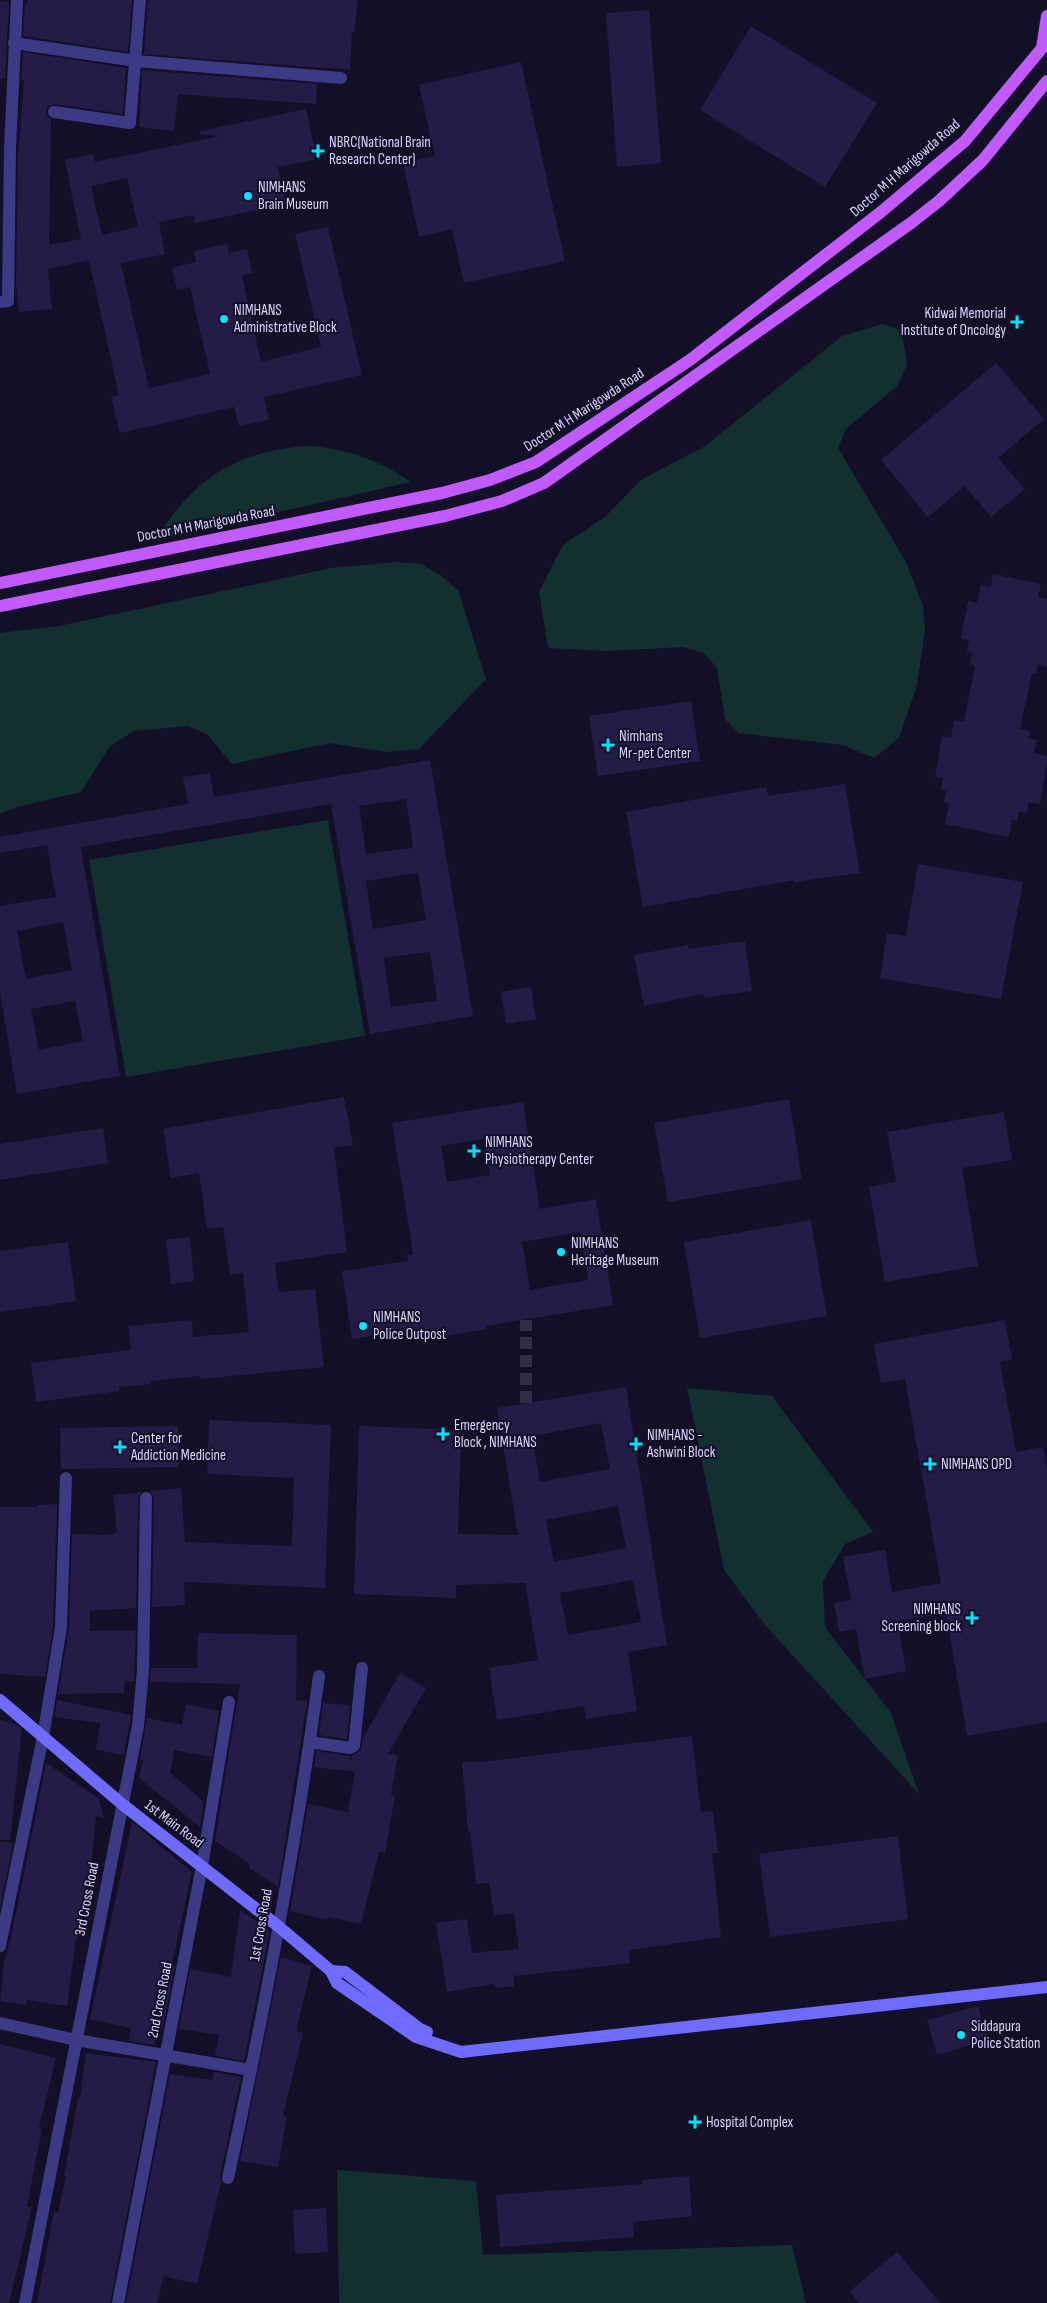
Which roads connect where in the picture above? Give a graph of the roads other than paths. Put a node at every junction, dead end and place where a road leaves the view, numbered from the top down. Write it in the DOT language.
graph roads {
  1 [pos="17,0"];
  2 [pos="140,0"];
  3 [pos="1047,16"];
  4 [pos="14,43"];
  5 [pos="1045,45"];
  6 [pos="136,61"];
  7 [pos="341,78"];
  8 [pos="1047,82"];
  9 [pos="54,112"];
  10 [pos="5,148"];
  11 [pos="0,302"];
  12 [pos="0,583"];
  13 [pos="0,606"];
  14 [pos="66,1478"];
  15 [pos="146,1498"];
  16 [pos="362,1668"];
  17 [pos="319,1676"];
  18 [pos="0,1700"];
  19 [pos="229,1702"];
  20 [pos="43,1737"];
  21 [pos="310,1742"];
  22 [pos="122,1804"];
  23 [pos="202,1866"];
  24 [pos="278,1926"];
  25 [pos="0,1946"];
  26 [pos="331,1971"];
  27 [pos="1047,1979"];
  28 [pos="1047,1987"];
  29 [pos="0,2024"];
  30 [pos="76,2040"];
  31 [pos="166,2056"];
  32 [pos="251,2070"];
  33 [pos="228,2178"];
  34 [pos="25,2303"];
  35 [pos="118,2303"];
  1 -- 4 [label="street"];
  2 -- 6 [label="street"];
  3 -- 5 [label="main road"];
  4 -- 6 [label="street"];
  4 -- 10 [label="street"];
  5 -- 12 [label="main road, Doctor M H Marigowda Road"];
  6 -- 7 [label="street"];
  6 -- 9 [label="street"];
  8 -- 13 [label="main road"];
  10 -- 11 [label="street"];
  14 -- 20 [label="street"];
  15 -- 22 [label="street, 3rd Cross Road"];
  16 -- 21 [label="street"];
  17 -- 21 [label="street, 1st Cross Road"];
  18 -- 20 [label="street, 1st Main Road"];
  19 -- 23 [label="street, 2nd Cross Road"];
  20 -- 22 [label="street, 1st Main Road"];
  20 -- 25 [label="street"];
  21 -- 24 [label="street, 1st Cross Road"];
  22 -- 23 [label="street, 1st Main Road"];
  22 -- 30 [label="street, 3rd Cross Road"];
  23 -- 24 [label="street, 1st Main Road"];
  23 -- 31 [label="street, 2nd Cross Road"];
  24 -- 26 [label="street, 1st Main Road"];
  24 -- 32 [label="street, 1st Cross Road"];
  26 -- 27 [label="street"];
  26 -- 28 [label="street"];
  29 -- 30 [label="street"];
  30 -- 31 [label="street"];
  30 -- 34 [label="street, 3rd Cross Road"];
  31 -- 32 [label="street"];
  31 -- 35 [label="street, 2nd Cross Road"];
  32 -- 33 [label="street, 1st Cross Road"];
}
